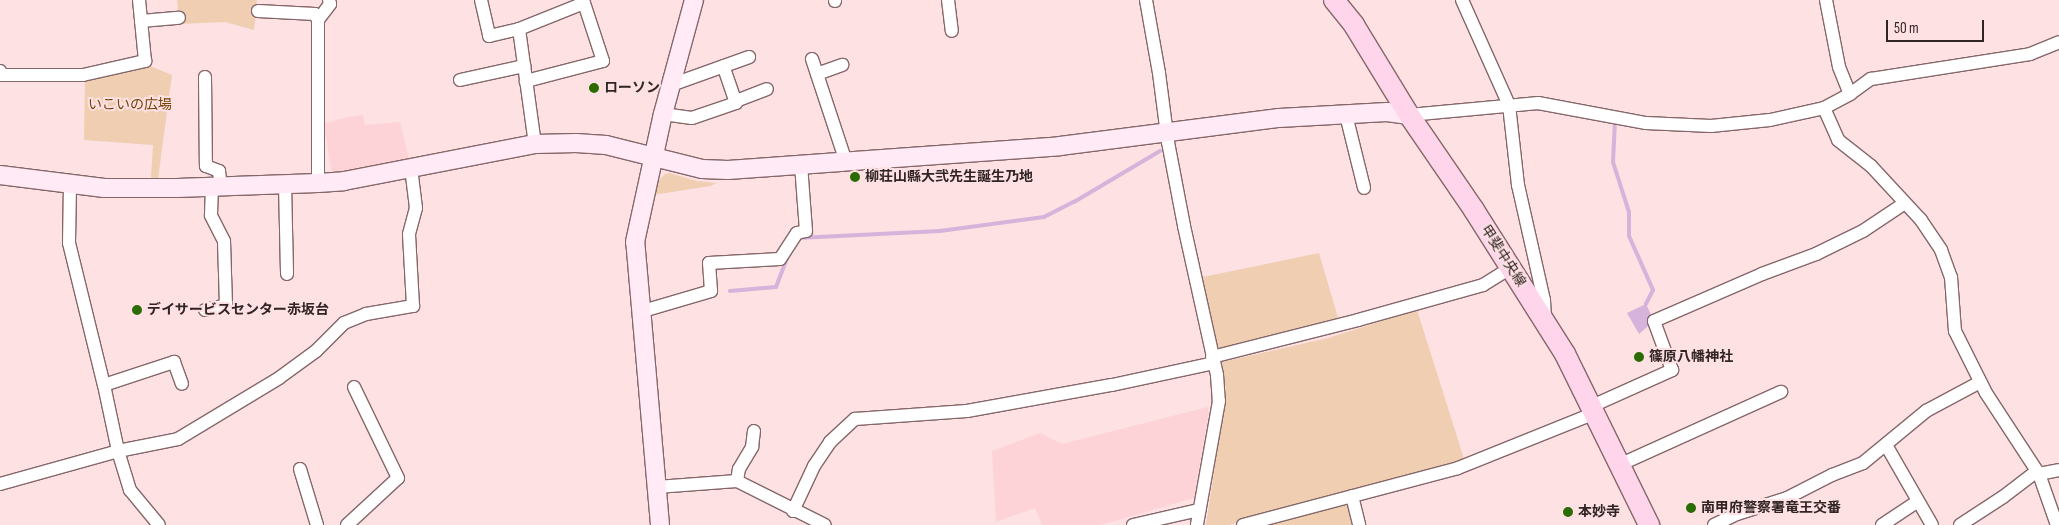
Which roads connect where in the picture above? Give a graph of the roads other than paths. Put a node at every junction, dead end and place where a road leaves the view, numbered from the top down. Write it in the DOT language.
graph roads {
  1 [pos="139,0"];
  2 [pos="329,0"];
  3 [pos="481,0"];
  4 [pos="694,0"];
  5 [pos="948,0"];
  6 [pos="1146,0"];
  7 [pos="1334,0"];
  8 [pos="1462,0"];
  9 [pos="1826,0"];
  10 [pos="258,11"];
  11 [pos="180,18"];
  12 [pos="318,20"];
  13 [pos="141,21"];
  14 [pos="519,29"];
  15 [pos="952,31"];
  16 [pos="2059,42"];
  17 [pos="749,57"];
  18 [pos="812,59"];
  19 [pos="842,65"];
  20 [pos="524,66"];
  21 [pos="723,66"];
  22 [pos="0,72"];
  23 [pos="817,74"];
  24 [pos="205,77"];
  25 [pos="460,80"];
  26 [pos="526,81"];
  27 [pos="671,85"];
  28 [pos="767,89"];
  29 [pos="1850,94"];
  30 [pos="736,101"];
  31 [pos="1509,105"];
  32 [pos="1824,108"];
  33 [pos="662,114"];
  34 [pos="1346,115"];
  35 [pos="1409,115"];
  36 [pos="1168,132"];
  37 [pos="535,144"];
  38 [pos="653,157"];
  39 [pos="846,162"];
  40 [pos="801,165"];
  41 [pos="411,168"];
  42 [pos="0,175"];
  43 [pos="318,183"];
  44 [pos="285,184"];
  45 [pos="70,185"];
  46 [pos="217,187"];
  47 [pos="1364,188"];
  48 [pos="1905,203"];
  49 [pos="1510,268"];
  50 [pos="287,274"];
  51 [pos="205,310"];
  52 [pos="642,311"];
  53 [pos="1545,323"];
  54 [pos="1213,360"];
  55 [pos="1980,382"];
  56 [pos="182,384"];
  57 [pos="104,385"];
  58 [pos="354,387"];
  59 [pos="1781,392"];
  60 [pos="1593,410"];
  61 [pos="754,432"];
  62 [pos="1886,445"];
  63 [pos="118,451"];
  64 [pos="1619,465"];
  65 [pos="300,469"];
  66 [pos="2059,470"];
  67 [pos="2038,472"];
  68 [pos="737,481"];
  69 [pos="0,484"];
  70 [pos="657,487"];
  71 [pos="1352,496"];
  72 [pos="1918,501"];
  73 [pos="1199,510"];
  74 [pos="793,511"];
  75 [pos="159,525"];
  76 [pos="317,525"];
  77 [pos="347,525"];
  78 [pos="660,525"];
  79 [pos="825,525"];
  80 [pos="1133,525"];
  81 [pos="1198,525"];
  82 [pos="1243,525"];
  83 [pos="1359,525"];
  84 [pos="1649,525"];
  85 [pos="1714,525"];
  86 [pos="1882,525"];
  87 [pos="1932,525"];
  88 [pos="1960,525"];
  89 [pos="2057,525"];
  1 -- 13 [label="street"];
  2 -- 12 [label="street"];
  3 -- 14 [label="street"];
  4 -- 27 [label="street"];
  5 -- 15 [label="street"];
  6 -- 36 [label="street"];
  7 -- 35 [label="main road, 甲斐中央線"];
  8 -- 31 [label="street"];
  9 -- 29 [label="street"];
  10 -- 12 [label="street"];
  11 -- 13 [label="street"];
  12 -- 43 [label="street"];
  13 -- 22 [label="street"];
  14 -- 20 [label="street"];
  14 -- 26 [label="street"];
  16 -- 29 [label="street"];
  17 -- 21 [label="street"];
  18 -- 23 [label="street"];
  19 -- 23 [label="street"];
  20 -- 25 [label="street"];
  20 -- 26 [label="street"];
  21 -- 27 [label="street"];
  21 -- 30 [label="street"];
  23 -- 39 [label="street"];
  24 -- 46 [label="street"];
  26 -- 37 [label="street"];
  27 -- 33 [label="street"];
  28 -- 30 [label="street"];
  29 -- 32 [label="street"];
  30 -- 33 [label="street"];
  31 -- 32 [label="street"];
  31 -- 35 [label="street"];
  31 -- 53 [label="street"];
  32 -- 48 [label="street"];
  33 -- 38 [label="street"];
  34 -- 35 [label="street"];
  34 -- 36 [label="street"];
  34 -- 47 [label="street"];
  35 -- 49 [label="main road, 甲斐中央線"];
  36 -- 39 [label="street"];
  36 -- 54 [label="street"];
  37 -- 38 [label="street"];
  37 -- 41 [label="street"];
  38 -- 40 [label="street"];
  38 -- 52 [label="street"];
  39 -- 40 [label="street"];
  40 -- 52 [label="street"];
  41 -- 43 [label="street"];
  41 -- 63 [label="street"];
  42 -- 45 [label="street"];
  43 -- 44 [label="street"];
  44 -- 46 [label="street"];
  44 -- 50 [label="street"];
  45 -- 46 [label="street"];
  45 -- 57 [label="street"];
  46 -- 51 [label="street"];
  48 -- 55 [label="street"];
  48 -- 60 [label="street"];
  49 -- 53 [label="main road, 甲斐中央線"];
  49 -- 54 [label="street"];
  52 -- 70 [label="street"];
  53 -- 60 [label="main road, 甲斐中央線"];
  54 -- 73 [label="street"];
  54 -- 74 [label="street"];
  55 -- 62 [label="street"];
  55 -- 67 [label="street"];
  56 -- 57 [label="street"];
  57 -- 63 [label="street"];
  58 -- 77 [label="street"];
  59 -- 64 [label="street"];
  60 -- 64 [label="main road, 甲斐中央線"];
  60 -- 71 [label="street"];
  61 -- 68 [label="street"];
  62 -- 72 [label="street"];
  62 -- 85 [label="street"];
  63 -- 69 [label="street"];
  63 -- 75 [label="street"];
  64 -- 84 [label="main road, 甲斐中央線"];
  65 -- 76 [label="street"];
  66 -- 67 [label="street"];
  67 -- 88 [label="street"];
  67 -- 89 [label="street"];
  68 -- 70 [label="street"];
  68 -- 74 [label="street"];
  70 -- 78 [label="street"];
  71 -- 82 [label="street"];
  71 -- 83 [label="street"];
  72 -- 86 [label="street"];
  72 -- 87 [label="street"];
  73 -- 80 [label="street"];
  73 -- 81 [label="street"];
  74 -- 79 [label="street"];
}
